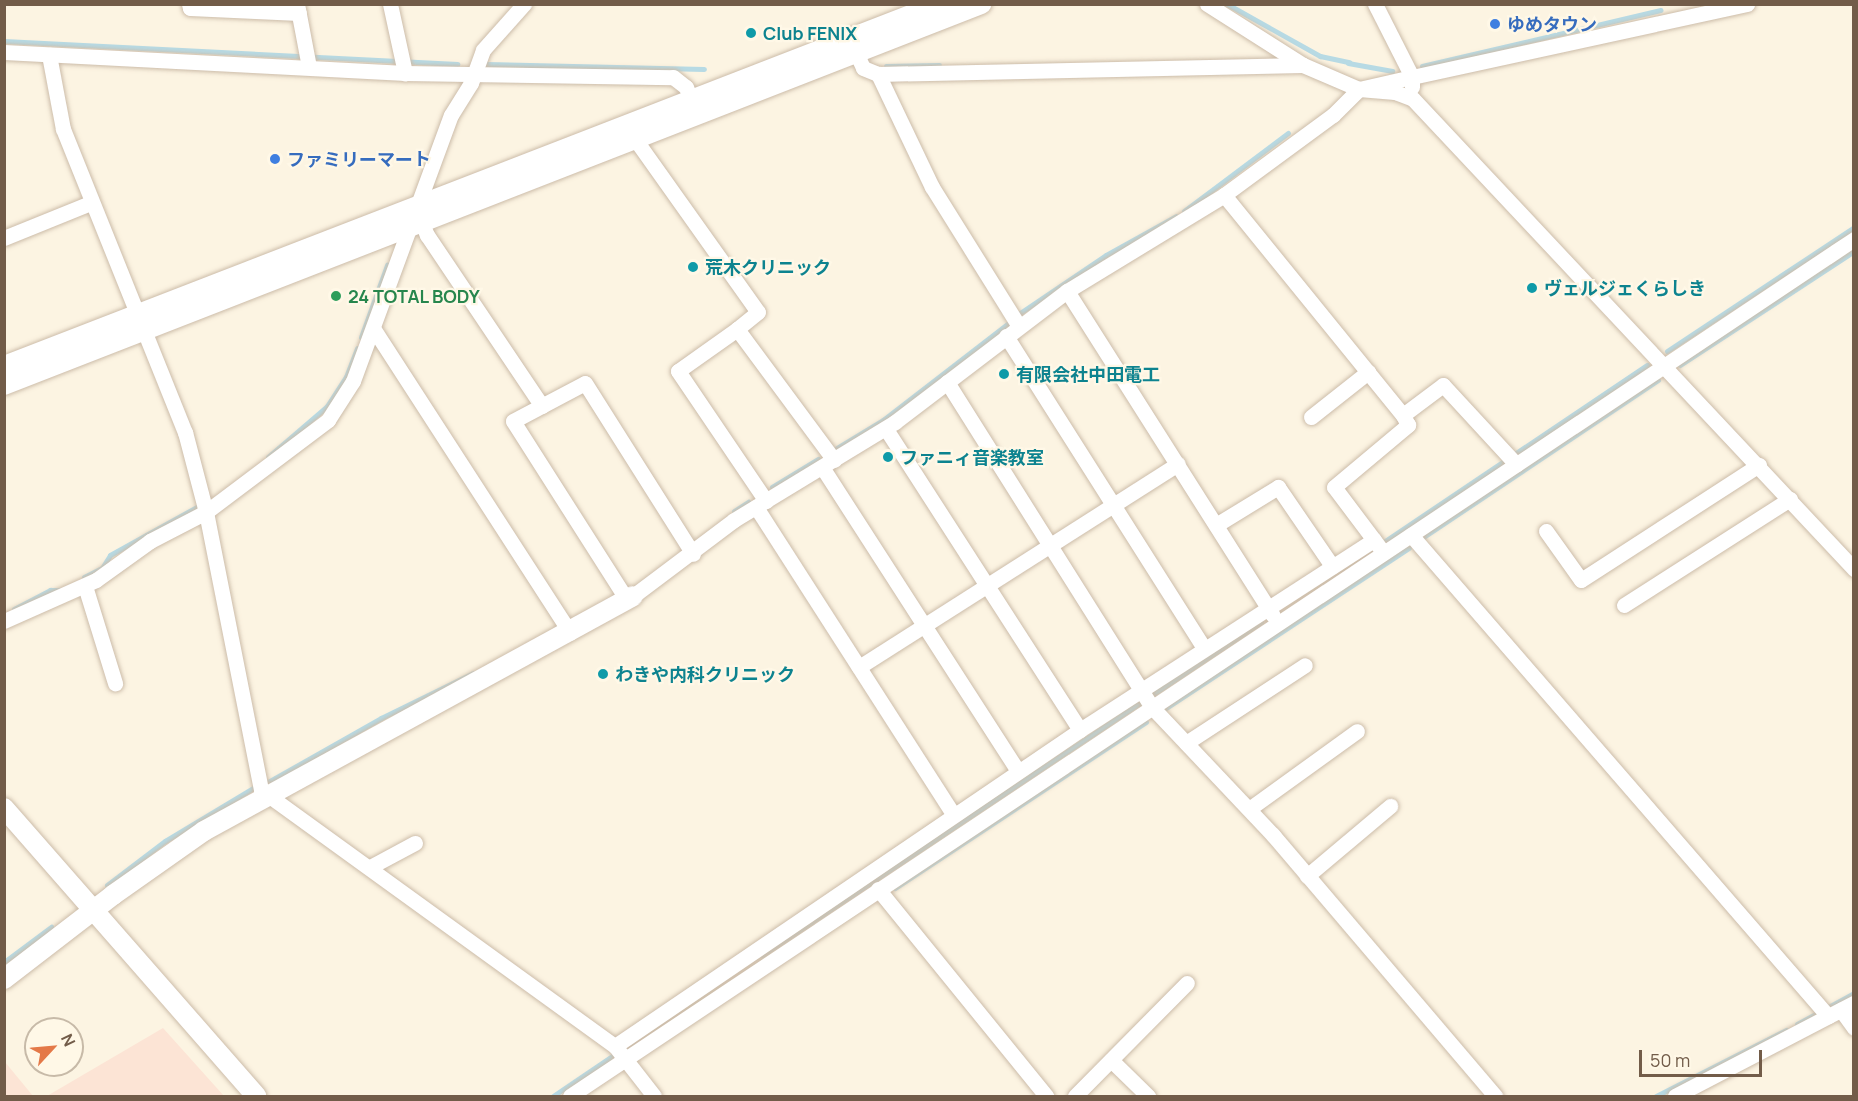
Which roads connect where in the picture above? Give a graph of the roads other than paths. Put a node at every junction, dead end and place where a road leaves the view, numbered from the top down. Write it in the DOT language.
graph roads {
  1 [pos="189,4"];
  2 [pos="390,4"];
  3 [pos="524,4"];
  4 [pos="939,4"];
  5 [pos="981,4"];
  6 [pos="1207,4"];
  7 [pos="1375,4"];
  8 [pos="1747,4"];
  9 [pos="298,9"];
  10 [pos="853,46"];
  11 [pos="4,52"];
  12 [pos="49,55"];
  13 [pos="309,60"];
  14 [pos="1303,65"];
  15 [pos="405,66"];
  16 [pos="472,73"];
  17 [pos="878,74"];
  18 [pos="1412,77"];
  19 [pos="1359,89"];
  20 [pos="1413,99"];
  21 [pos="695,108"];
  22 [pos="636,139"];
  23 [pos="1224,195"];
  24 [pos="90,203"];
  25 [pos="416,218"];
  26 [pos="4,238"];
  27 [pos="1854,239"];
  28 [pos="1067,291"];
  29 [pos="136,315"];
  30 [pos="1019,326"];
  31 [pos="373,328"];
  32 [pos="737,329"];
  33 [pos="145,332"];
  34 [pos="1006,336"];
  35 [pos="1664,365"];
  36 [pos="4,366"];
  37 [pos="1368,372"];
  38 [pos="947,382"];
  39 [pos="4,385"];
  40 [pos="542,406"];
  41 [pos="1403,415"];
  42 [pos="1311,417"];
  43 [pos="886,429"];
  44 [pos="1512,458"];
  45 [pos="828,464"];
  46 [pos="1178,465"];
  47 [pos="1759,465"];
  48 [pos="1790,499"];
  49 [pos="761,504"];
  50 [pos="1113,505"];
  51 [pos="204,506"];
  52 [pos="1216,525"];
  53 [pos="1546,531"];
  54 [pos="1411,535"];
  55 [pos="1050,545"];
  56 [pos="1379,546"];
  57 [pos="693,554"];
  58 [pos="1332,566"];
  59 [pos="1854,569"];
  60 [pos="85,586"];
  61 [pos="987,587"];
  62 [pos="630,598"];
  63 [pos="1624,605"];
  64 [pos="1273,615"];
  65 [pos="4,621"];
  66 [pos="923,627"];
  67 [pos="570,633"];
  68 [pos="1204,648"];
  69 [pos="1305,665"];
  70 [pos="859,667"];
  71 [pos="115,683"];
  72 [pos="1146,698"];
  73 [pos="1080,730"];
  74 [pos="1357,731"];
  75 [pos="1186,743"];
  76 [pos="1018,771"];
  77 [pos="266,794"];
  78 [pos="1390,806"];
  79 [pos="4,808"];
  80 [pos="1249,809"];
  81 [pos="953,814"];
  82 [pos="416,843"];
  83 [pos="370,867"];
  84 [pos="1307,876"];
  85 [pos="878,889"];
  86 [pos="94,910"];
  87 [pos="4,980"];
  88 [pos="1187,983"];
  89 [pos="1834,1010"];
  90 [pos="1854,1028"];
  91 [pos="619,1052"];
  92 [pos="1111,1060"];
  93 [pos="256,1096"];
  94 [pos="570,1096"];
  95 [pos="654,1096"];
  96 [pos="1046,1096"];
  97 [pos="1075,1096"];
  98 [pos="1148,1096"];
  99 [pos="1495,1096"];
  100 [pos="1675,1096"];
  1 -- 9 [label="street"];
  2 -- 15 [label="street"];
  3 -- 16 [label="street"];
  4 -- 10 [label="street"];
  5 -- 10 [label="street"];
  6 -- 14 [label="street"];
  7 -- 18 [label="street"];
  8 -- 18 [label="street"];
  9 -- 13 [label="street"];
  10 -- 17 [label="street"];
  10 -- 21 [label="street"];
  11 -- 12 [label="street"];
  12 -- 13 [label="street"];
  12 -- 24 [label="street"];
  13 -- 15 [label="street"];
  14 -- 17 [label="street"];
  14 -- 19 [label="street"];
  15 -- 16 [label="street"];
  16 -- 21 [label="street"];
  16 -- 25 [label="street"];
  17 -- 30 [label="street"];
  18 -- 19 [label="street"];
  18 -- 20 [label="street"];
  19 -- 20 [label="street"];
  19 -- 23 [label="street"];
  20 -- 35 [label="street"];
  21 -- 22 [label="street"];
  21 -- 25 [label="street"];
  22 -- 25 [label="street"];
  22 -- 32 [label="street"];
  23 -- 28 [label="street"];
  23 -- 37 [label="street"];
  24 -- 26 [label="street"];
  24 -- 29 [label="street"];
  25 -- 29 [label="street"];
  25 -- 31 [label="street"];
  25 -- 33 [label="street"];
  25 -- 40 [label="street"];
  27 -- 35 [label="street"];
  28 -- 30 [label="street"];
  28 -- 46 [label="street"];
  29 -- 33 [label="street"];
  29 -- 36 [label="street"];
  30 -- 34 [label="street"];
  31 -- 51 [label="street"];
  31 -- 67 [label="street"];
  32 -- 45 [label="street"];
  32 -- 49 [label="street"];
  33 -- 39 [label="street"];
  33 -- 51 [label="street"];
  34 -- 38 [label="street"];
  34 -- 50 [label="street"];
  35 -- 44 [label="street"];
  35 -- 47 [label="street"];
  37 -- 41 [label="street"];
  37 -- 42 [label="street"];
  38 -- 43 [label="street"];
  38 -- 55 [label="street"];
  40 -- 57 [label="street"];
  40 -- 62 [label="street"];
  41 -- 44 [label="street"];
  41 -- 56 [label="street"];
  43 -- 45 [label="street"];
  43 -- 61 [label="street"];
  44 -- 54 [label="street"];
  45 -- 49 [label="street"];
  45 -- 66 [label="street"];
  46 -- 50 [label="street"];
  46 -- 52 [label="street"];
  47 -- 48 [label="street"];
  47 -- 53 [label="street"];
  48 -- 59 [label="street"];
  48 -- 63 [label="street"];
  49 -- 57 [label="street"];
  49 -- 70 [label="street"];
  50 -- 55 [label="street"];
  50 -- 68 [label="street"];
  51 -- 60 [label="street"];
  51 -- 77 [label="street"];
  52 -- 58 [label="street"];
  52 -- 64 [label="street"];
  54 -- 56 [label="street"];
  54 -- 89 [label="street"];
  55 -- 61 [label="street"];
  55 -- 72 [label="street"];
  56 -- 58 [label="street"];
  56 -- 64 [label="street"];
  57 -- 62 [label="street"];
  58 -- 64 [label="street"];
  60 -- 65 [label="street"];
  60 -- 71 [label="street"];
  61 -- 66 [label="street"];
  61 -- 73 [label="street"];
  62 -- 67 [label="street"];
  64 -- 68 [label="street"];
  64 -- 72 [label="street"];
  66 -- 70 [label="street"];
  66 -- 76 [label="street"];
  67 -- 77 [label="street"];
  68 -- 72 [label="street"];
  69 -- 75 [label="street"];
  70 -- 81 [label="street"];
  72 -- 73 [label="street"];
  72 -- 75 [label="street"];
  72 -- 85 [label="street"];
  73 -- 76 [label="street"];
  74 -- 80 [label="street"];
  75 -- 80 [label="street"];
  76 -- 81 [label="street"];
  77 -- 83 [label="street"];
  77 -- 86 [label="street"];
  78 -- 84 [label="street"];
  79 -- 86 [label="street"];
  80 -- 84 [label="street"];
  81 -- 91 [label="street"];
  82 -- 83 [label="street"];
  83 -- 91 [label="street"];
  84 -- 99 [label="street"];
  85 -- 91 [label="street"];
  85 -- 96 [label="street"];
  86 -- 87 [label="street"];
  86 -- 93 [label="street"];
  88 -- 92 [label="street"];
  89 -- 90 [label="street"];
  89 -- 100 [label="street"];
  91 -- 94 [label="street"];
  91 -- 95 [label="street"];
  92 -- 97 [label="street"];
  92 -- 98 [label="street"];
}
